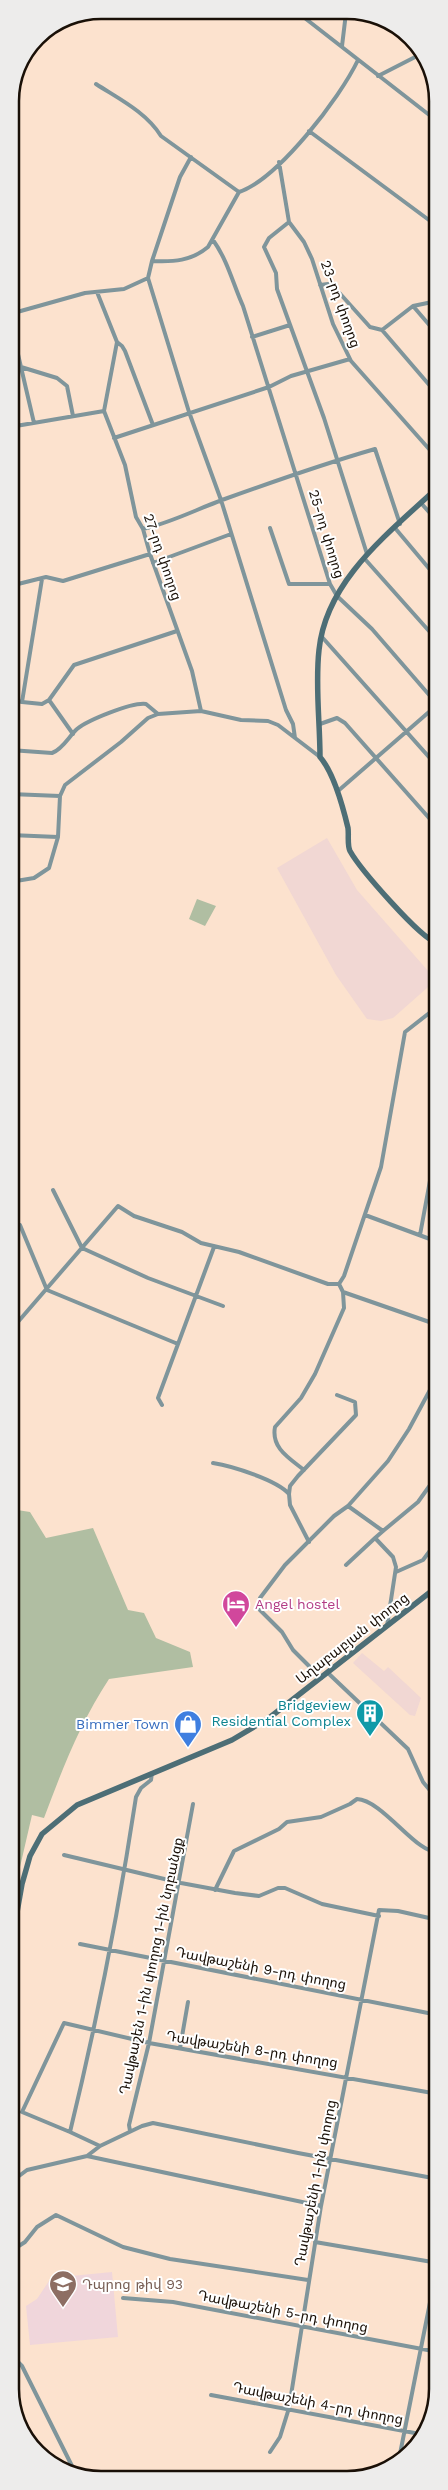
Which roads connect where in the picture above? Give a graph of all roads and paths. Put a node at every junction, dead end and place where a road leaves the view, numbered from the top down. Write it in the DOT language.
graph roads {
  1 [pos="306,19"];
  2 [pos="345,19"];
  3 [pos="342,46"];
  4 [pos="416,57"];
  5 [pos="358,60"];
  6 [pos="378,76"];
  7 [pos="96,84"];
  8 [pos="429,115"];
  9 [pos="309,131"];
  10 [pos="191,158"];
  11 [pos="279,162"];
  12 [pos="238,192"];
  13 [pos="429,220"];
  14 [pos="289,222"];
  15 [pos="213,240"];
  16 [pos="152,261"];
  17 [pos="148,278"];
  18 [pos="320,285"];
  19 [pos="97,292"];
  20 [pos="429,303"];
  21 [pos="413,306"];
  22 [pos="19,311"];
  23 [pos="290,325"];
  24 [pos="429,325"];
  25 [pos="382,330"];
  26 [pos="252,337"];
  27 [pos="117,342"];
  28 [pos="19,358"];
  29 [pos="350,359"];
  30 [pos="21,367"];
  31 [pos="307,373"];
  32 [pos="429,385"];
  33 [pos="269,387"];
  34 [pos="104,411"];
  35 [pos="189,412"];
  36 [pos="73,416"];
  37 [pos="34,423"];
  38 [pos="153,425"];
  39 [pos="19,426"];
  40 [pos="114,438"];
  41 [pos="429,449"];
  42 [pos="337,460"];
  43 [pos="297,473"];
  44 [pos="429,496"];
  45 [pos="221,500"];
  46 [pos="421,503"];
  47 [pos="429,512"];
  48 [pos="400,524"];
  49 [pos="270,528"];
  50 [pos="394,528"];
  51 [pos="143,529"];
  52 [pos="231,534"];
  53 [pos="150,554"];
  54 [pos="365,556"];
  55 [pos="153,563"];
  56 [pos="429,569"];
  57 [pos="42,578"];
  58 [pos="19,584"];
  59 [pos="330,584"];
  60 [pos="337,596"];
  61 [pos="429,631"];
  62 [pos="177,632"];
  63 [pos="321,635"];
  64 [pos="429,696"];
  65 [pos="49,700"];
  66 [pos="19,701"];
  67 [pos="22,702"];
  68 [pos="201,711"];
  69 [pos="429,712"];
  70 [pos="158,714"];
  71 [pos="320,724"];
  72 [pos="408,731"];
  73 [pos="73,734"];
  74 [pos="295,738"];
  75 [pos="19,751"];
  76 [pos="429,756"];
  77 [pos="320,757"];
  78 [pos="376,758"];
  79 [pos="338,791"];
  80 [pos="19,794"];
  81 [pos="60,796"];
  82 [pos="429,816"];
  83 [pos="19,835"];
  84 [pos="58,837"];
  85 [pos="19,879"];
  86 [pos="429,937"];
  87 [pos="429,1014"];
  88 [pos="429,1186"];
  89 [pos="53,1190"];
  90 [pos="365,1215"];
  91 [pos="20,1226"];
  92 [pos="420,1235"];
  93 [pos="429,1238"];
  94 [pos="214,1247"];
  95 [pos="82,1248"];
  96 [pos="339,1284"];
  97 [pos="48,1290"];
  98 [pos="343,1292"];
  99 [pos="196,1296"];
  100 [pos="223,1306"];
  101 [pos="19,1321"];
  102 [pos="429,1322"];
  103 [pos="178,1344"];
  104 [pos="429,1391"];
  105 [pos="337,1395"];
  106 [pos="162,1405"];
  107 [pos="213,1463"];
  108 [pos="304,1470"];
  109 [pos="429,1487"];
  110 [pos="290,1494"];
  111 [pos="348,1506"];
  112 [pos="383,1531"];
  113 [pos="374,1538"];
  114 [pos="309,1542"];
  115 [pos="429,1552"];
  116 [pos="346,1565"];
  117 [pos="396,1572"];
  118 [pos="429,1593"];
  119 [pos="387,1626"];
  120 [pos="328,1673"];
  121 [pos="321,1678"];
  122 [pos="152,1773"];
  123 [pos="429,1789"];
  124 [pos="194,1804"];
  125 [pos="429,1852"];
  126 [pos="64,1855"];
  127 [pos="125,1870"];
  128 [pos="181,1883"];
  129 [pos="215,1890"];
  130 [pos="19,1898"];
  131 [pos="379,1916"];
  132 [pos="429,1918"];
  133 [pos="80,1944"];
  134 [pos="109,1950"];
  135 [pos="164,1961"];
  136 [pos="361,1998"];
  137 [pos="188,2002"];
  138 [pos="429,2013"];
  139 [pos="94,2031"];
  140 [pos="149,2043"];
  141 [pos="180,2048"];
  142 [pos="346,2076"];
  143 [pos="429,2092"];
  144 [pos="130,2131"];
  145 [pos="70,2132"];
  146 [pos="100,2146"];
  147 [pos="87,2156"];
  148 [pos="331,2159"];
  149 [pos="19,2176"];
  150 [pos="429,2177"];
  151 [pos="321,2206"];
  152 [pos="315,2242"];
  153 [pos="19,2245"];
  154 [pos="429,2261"];
  155 [pos="308,2280"];
  156 [pos="123,2298"];
  157 [pos="429,2311"];
  158 [pos="301,2326"];
  159 [pos="422,2349"];
  160 [pos="429,2350"];
  161 [pos="19,2363"];
  162 [pos="211,2395"];
  163 [pos="289,2408"];
  164 [pos="405,2431"];
  165 [pos="416,2433"];
  166 [pos="401,2450"];
  167 [pos="270,2452"];
  168 [pos="73,2466"];
  1 -- 3 [label="street"];
  2 -- 3 [label="street"];
  3 -- 5 [label="street"];
  4 -- 6 [label="street"];
  5 -- 6 [label="street"];
  5 -- 9 [label="street"];
  6 -- 8 [label="street"];
  7 -- 10 [label="street"];
  9 -- 11 [label="street"];
  9 -- 13 [label="street"];
  10 -- 12 [label="street"];
  10 -- 16 [label="street"];
  11 -- 12 [label="street"];
  11 -- 14 [label="street, 23-րդ փողոց"];
  12 -- 15 [label="street"];
  14 -- 18 [label="street, 23-րդ փողոց"];
  14 -- 23 [label="street"];
  15 -- 16 [label="street"];
  15 -- 26 [label="street, 25-րդ փողոց"];
  16 -- 17 [label="street"];
  17 -- 19 [label="street"];
  17 -- 35 [label="street"];
  18 -- 25 [label="street"];
  18 -- 29 [label="street, 23-րդ փողոց"];
  19 -- 22 [label="street"];
  19 -- 27 [label="street"];
  20 -- 21 [label="street"];
  21 -- 24 [label="street"];
  21 -- 25 [label="street"];
  23 -- 26 [label="street"];
  23 -- 31 [label="street"];
  25 -- 32 [label="street"];
  26 -- 33 [label="street, 25-րդ փողոց"];
  27 -- 34 [label="street"];
  27 -- 38 [label="street"];
  28 -- 30 [label="street"];
  29 -- 31 [label="street"];
  29 -- 41 [label="street, 23-րդ փողոց"];
  30 -- 36 [label="street"];
  30 -- 37 [label="street"];
  31 -- 33 [label="street"];
  31 -- 42 [label="street"];
  33 -- 35 [label="street"];
  33 -- 43 [label="street, 25-րդ փողոց"];
  34 -- 36 [label="street"];
  34 -- 40 [label="street, 27-րդ փողոց"];
  35 -- 38 [label="street"];
  35 -- 45 [label="street"];
  36 -- 37 [label="street"];
  37 -- 39 [label="street"];
  38 -- 40 [label="street"];
  40 -- 51 [label="street, 27-րդ փողոց"];
  42 -- 43 [label="street"];
  42 -- 48 [label="street"];
  42 -- 54 [label="street"];
  43 -- 45 [label="street"];
  43 -- 59 [label="street, 25-րդ փողոց"];
  44 -- 46 [label="street"];
  45 -- 51 [label="street"];
  45 -- 52 [label="street"];
  46 -- 47 [label="street"];
  46 -- 48 [label="street"];
  48 -- 50 [label="street"];
  49 -- 59 [label="street"];
  50 -- 54 [label="street"];
  50 -- 56 [label="street"];
  51 -- 53 [label="street, 27-րդ փողոց"];
  52 -- 55 [label="street"];
  52 -- 74 [label="street"];
  53 -- 55 [label="street, 27-րդ փողոց"];
  53 -- 57 [label="street"];
  54 -- 60 [label="street"];
  54 -- 61 [label="street"];
  55 -- 62 [label="street, 27-րդ փողոց"];
  57 -- 58 [label="street"];
  57 -- 67 [label="street"];
  59 -- 60 [label="street, 25-րդ փողոց"];
  60 -- 63 [label="street"];
  60 -- 64 [label="street, 25-րդ փողոց"];
  62 -- 65 [label="street"];
  62 -- 68 [label="street, 27-րդ փողոց"];
  63 -- 71 [label="street"];
  63 -- 72 [label="street"];
  65 -- 67 [label="street"];
  65 -- 73 [label="street"];
  66 -- 67 [label="street"];
  68 -- 70 [label="street"];
  68 -- 74 [label="street"];
  69 -- 72 [label="street"];
  70 -- 73 [label="street"];
  70 -- 81 [label="street"];
  71 -- 77 [label="street"];
  71 -- 78 [label="street"];
  72 -- 76 [label="street"];
  72 -- 78 [label="street"];
  73 -- 75 [label="street"];
  74 -- 77 [label="street"];
  77 -- 79 [label="street"];
  78 -- 79 [label="street"];
  78 -- 82 [label="street"];
  79 -- 86 [label="street"];
  80 -- 81 [label="street"];
  81 -- 84 [label="street"];
  83 -- 84 [label="street"];
  84 -- 85 [label="street"];
  87 -- 90 [label="street"];
  88 -- 92 [label="street"];
  89 -- 95 [label="street"];
  90 -- 92 [label="street"];
  90 -- 96 [label="street"];
  91 -- 97 [label="street"];
  92 -- 93 [label="street"];
  94 -- 95 [label="street"];
  94 -- 96 [label="street"];
  94 -- 99 [label="street"];
  95 -- 97 [label="street"];
  95 -- 99 [label="street"];
  96 -- 98 [label="street"];
  97 -- 101 [label="street"];
  97 -- 103 [label="street"];
  98 -- 102 [label="street"];
  98 -- 108 [label="street"];
  99 -- 100 [label="street"];
  99 -- 103 [label="street"];
  103 -- 106 [label="street"];
  104 -- 111 [label="street"];
  105 -- 108 [label="street"];
  107 -- 110 [label="street"];
  108 -- 110 [label="street"];
  109 -- 112 [label="street"];
  110 -- 114 [label="street"];
  111 -- 112 [label="street"];
  111 -- 114 [label="street"];
  112 -- 113 [label="street"];
  113 -- 116 [label="street"];
  113 -- 117 [label="street"];
  114 -- 121 [label="street"];
  115 -- 117 [label="street"];
  117 -- 119 [label="street"];
  118 -- 119 [label="street, Աղաբաբյան փողոց"];
  119 -- 120 [label="street, Աղաբաբյան փողոց"];
  120 -- 121 [label="street, Աղաբաբյան փողոց"];
  120 -- 123 [label="street"];
  121 -- 122 [label="street, Աղաբաբյան փողոց"];
  122 -- 127 [label="street"];
  122 -- 130 [label="street, Աղաբաբյան փողոց"];
  124 -- 128 [label="street, Դավթաշեն 1-ին փողոց 1-ին նրբանցք"];
  125 -- 129 [label="street"];
  126 -- 127 [label="street"];
  127 -- 128 [label="street"];
  127 -- 134 [label="street"];
  128 -- 129 [label="street"];
  128 -- 135 [label="street, Դավթաշեն 1-ին փողոց 1-ին նրբանցք"];
  129 -- 131 [label="street"];
  131 -- 132 [label="street"];
  131 -- 136 [label="street, Դավթաշենի 1-ին փողոց"];
  133 -- 134 [label="street, Դավթաշենի 9-րդ փողոց"];
  134 -- 135 [label="street, Դավթաշենի 9-րդ փողոց"];
  134 -- 139 [label="street"];
  135 -- 136 [label="street, Դավթաշենի 9-րդ փողոց"];
  135 -- 140 [label="street, Դավթաշեն 1-ին փողոց 1-ին նրբանցք"];
  136 -- 138 [label="street, Դավթաշենի 9-րդ փողոց"];
  136 -- 142 [label="street, Դավթաշենի 1-ին փողոց"];
  137 -- 141 [label="street"];
  139 -- 140 [label="street, Դավթաշենի 8-րդ փողոց"];
  139 -- 145 [label="street"];
  139 -- 145 [label="street, Դավթաշենի 8-րդ փողոց"];
  140 -- 141 [label="street, Դավթաշենի 8-րդ փողոց"];
  140 -- 144 [label="street, Դավթաշեն 1-ին փողոց 1-ին նրբանցք"];
  141 -- 142 [label="street, Դավթաշենի 8-րդ փողոց"];
  142 -- 143 [label="street, Դավթաշենի 8-րդ փողոց"];
  142 -- 148 [label="street, Դավթաշենի 1-ին փողոց"];
  144 -- 146 [label="street"];
  144 -- 148 [label="street"];
  145 -- 146 [label="street"];
  146 -- 147 [label="street"];
  147 -- 149 [label="street"];
  147 -- 151 [label="street"];
  148 -- 150 [label="street"];
  148 -- 151 [label="street, Դավթաշենի 1-ին փողոց"];
  151 -- 152 [label="street, Դավթաշենի 1-ին փողոց"];
  152 -- 154 [label="street"];
  152 -- 155 [label="street, Դավթաշենի 1-ին փողոց"];
  153 -- 155 [label="street"];
  155 -- 158 [label="street, Դավթաշենի 1-ին փողոց"];
  156 -- 158 [label="street, Դավթաշենի 5-րդ փողոց"];
  157 -- 159 [label="street"];
  158 -- 159 [label="street, Դավթաշենի 5-րդ փողոց"];
  158 -- 163 [label="street, Դավթաշենի 1-ին փողոց"];
  159 -- 160 [label="street, Դավթաշենի 5-րդ փողոց"];
  159 -- 164 [label="street"];
  161 -- 168 [label="street"];
  162 -- 163 [label="street, Դավթաշենի 4-րդ փողոց"];
  163 -- 164 [label="street, Դավթաշենի 4-րդ փողոց"];
  163 -- 167 [label="street, Դավթաշենի 1-ին փողոց"];
  164 -- 165 [label="street, Դավթաշենի 4-րդ փողոց"];
  164 -- 166 [label="street"];
}
